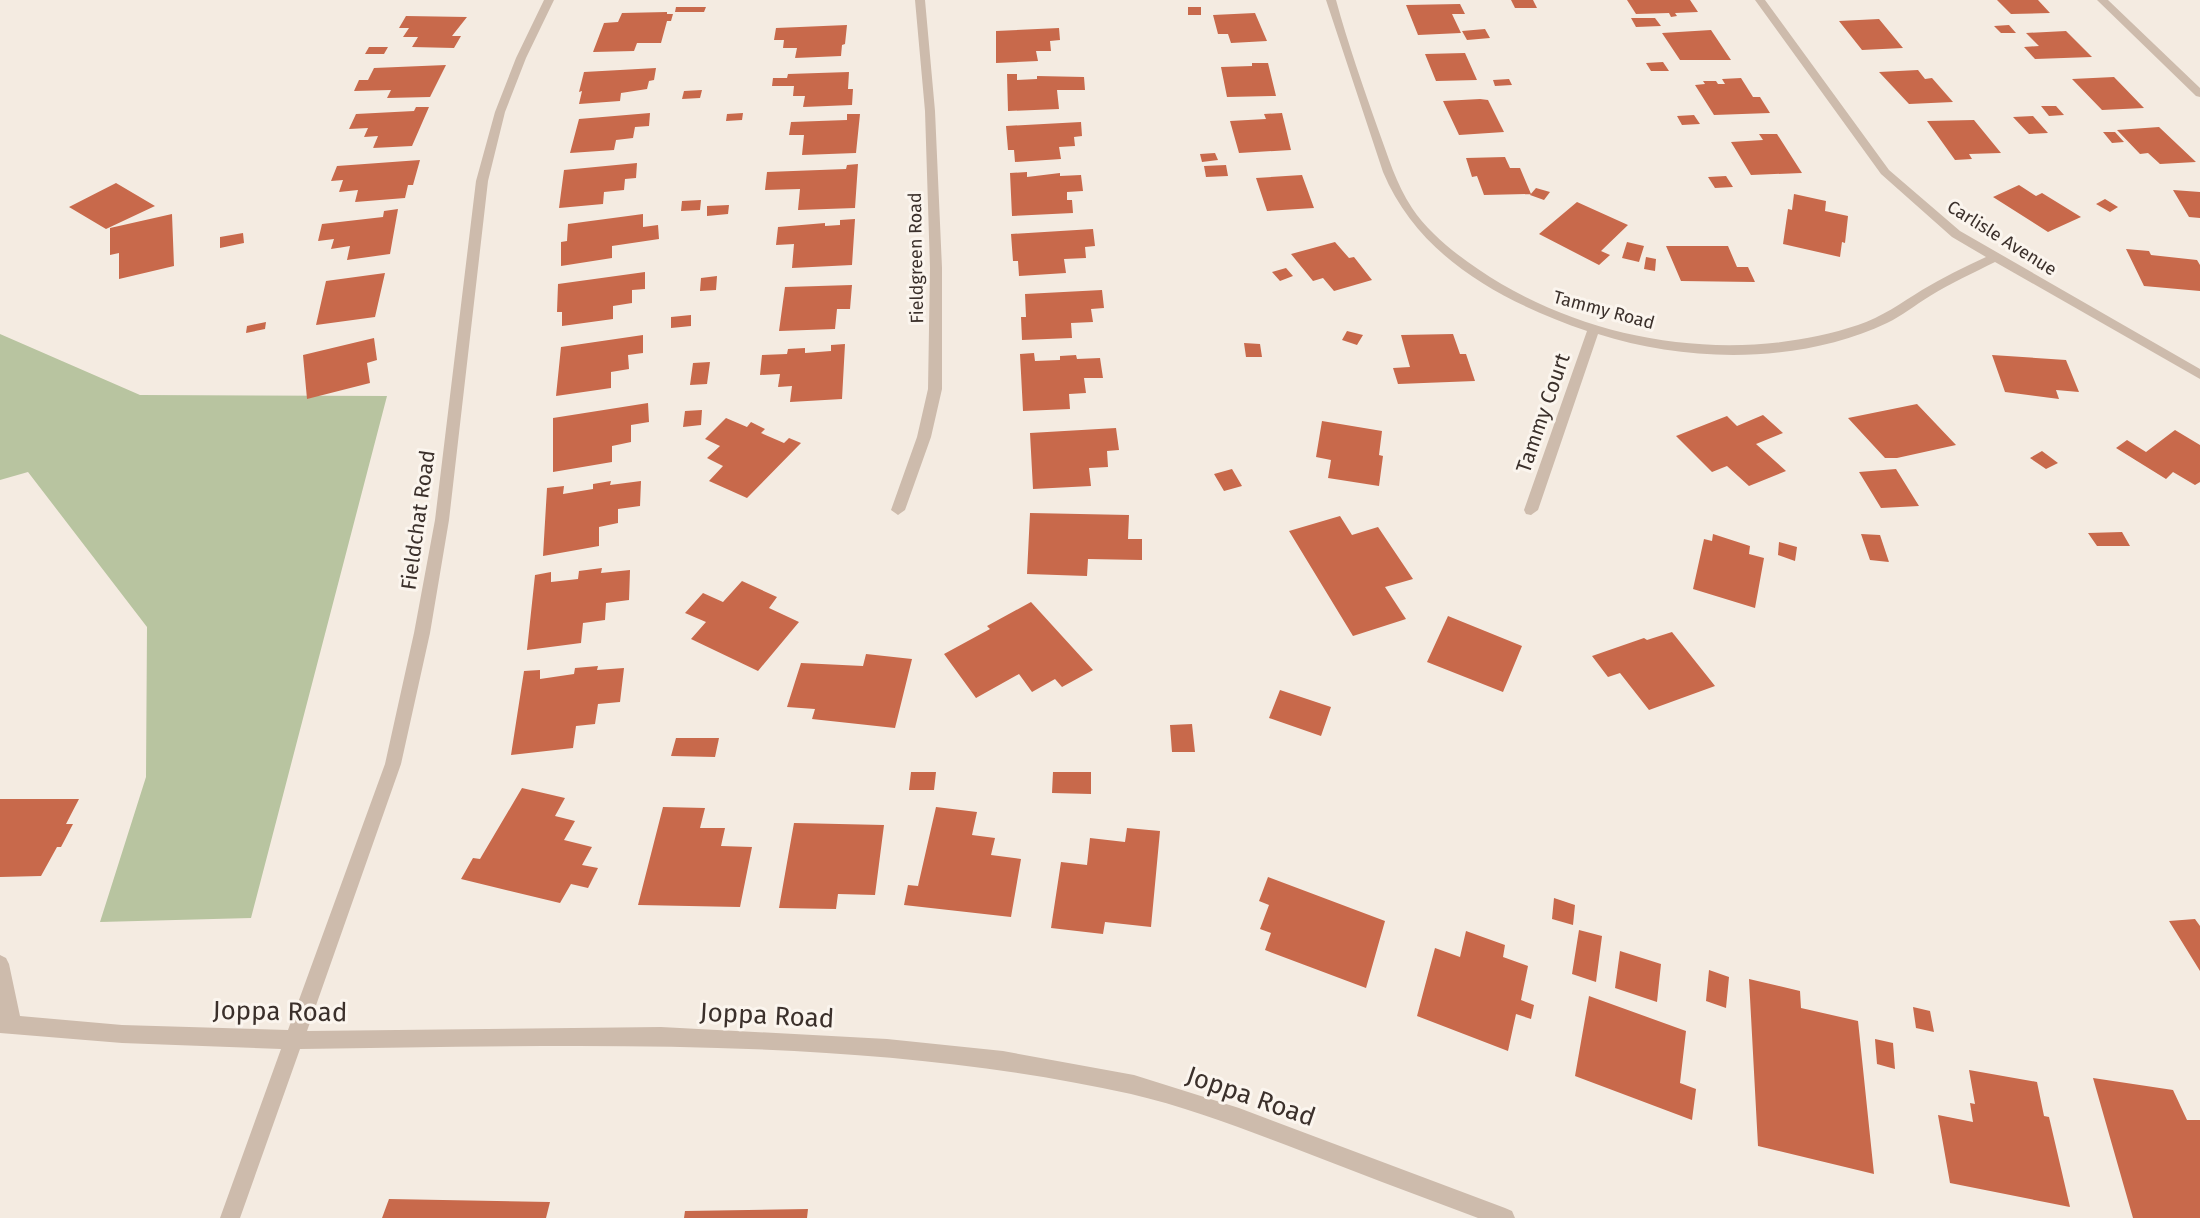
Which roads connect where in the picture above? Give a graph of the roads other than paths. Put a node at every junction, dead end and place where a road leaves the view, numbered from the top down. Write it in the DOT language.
graph roads {
  1 [pos="549,0"];
  2 [pos="920,0"];
  3 [pos="1331,0"];
  4 [pos="1760,0"];
  5 [pos="2102,0"];
  6 [pos="2200,94"];
  7 [pos="1995,257"];
  8 [pos="1594,330"];
  9 [pos="2200,375"];
  10 [pos="898,510"];
  11 [pos="1531,510"];
  12 [pos="0,964"];
  13 [pos="6,1025"];
  14 [pos="296,1040"];
  15 [pos="230,1218"];
  16 [pos="1505,1218"];
  1 -- 14 [label="street, Fieldchat Road"];
  2 -- 10 [label="street, Fieldgreen Road"];
  3 -- 8 [label="street, Tammy Road"];
  4 -- 7 [label="street, Carlisle Avenue"];
  5 -- 6 [label="street"];
  7 -- 8 [label="street, Tammy Road"];
  7 -- 9 [label="street, Carlisle Avenue"];
  8 -- 11 [label="street, Tammy Court"];
  12 -- 13 [label="street"];
  13 -- 14 [label="street, Joppa Road"];
  14 -- 15 [label="street, Fieldchat Road"];
  14 -- 16 [label="street, Joppa Road"];
}
